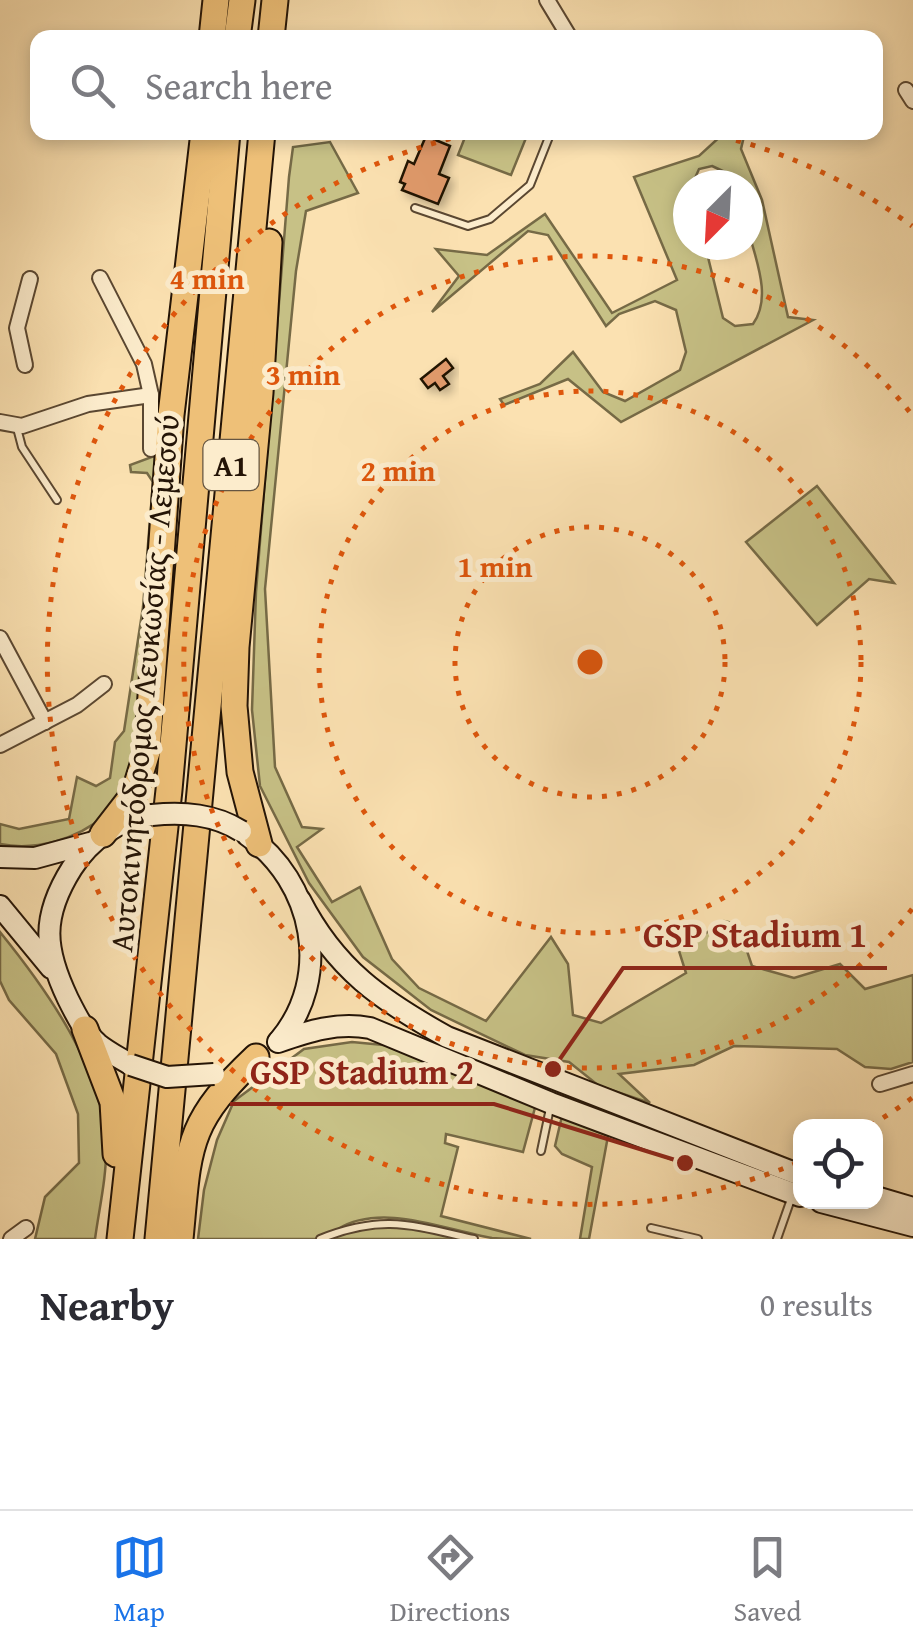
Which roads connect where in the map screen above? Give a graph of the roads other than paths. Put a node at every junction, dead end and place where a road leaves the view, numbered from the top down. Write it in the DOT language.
graph roads {
  1 [pos="216,0"];
  2 [pos="226,0"];
  3 [pos="242,0"];
  4 [pos="275,0"];
  5 [pos="289,0"];
  6 [pos="547,0"];
  7 [pos="213,30"];
  8 [pos="224,30"];
  9 [pos="238,30"];
  10 [pos="272,30"];
  11 [pos="287,30"];
  12 [pos="565,30"];
  13 [pos="203,140"];
  14 [pos="219,140"];
  15 [pos="220,140"];
  16 [pos="261,140"];
  17 [pos="277,140"];
  18 [pos="548,140"];
  19 [pos="415,208"];
  20 [pos="100,278"];
  21 [pos="30,279"];
  22 [pos="24,365"];
  23 [pos="151,396"];
  24 [pos="0,422"];
  25 [pos="17,427"];
  26 [pos="160,452"];
  27 [pos="57,500"];
  28 [pos="0,639"];
  29 [pos="104,684"];
  30 [pos="45,722"];
  31 [pos="0,745"];
  32 [pos="99,837"];
  33 [pos="250,837"];
  34 [pos="0,857"];
  35 [pos="300,900"];
  36 [pos="0,906"];
  37 [pos="58,977"];
  38 [pos="84,1028"];
  39 [pos="278,1042"];
  40 [pos="256,1057"];
  41 [pos="913,1074"];
  42 [pos="880,1084"];
  43 [pos="551,1103"];
  44 [pos="541,1150"];
  45 [pos="793,1186"];
  46 [pos="793,1186"];
  47 [pos="793,1200"];
  48 [pos="883,1200"];
  49 [pos="913,1208"];
  50 [pos="848,1209"];
  51 [pos="913,1226"];
  52 [pos="26,1228"];
  53 [pos="651,1228"];
  54 [pos="11,1239"];
  55 [pos="107,1239"];
  56 [pos="120,1239"];
  57 [pos="158,1239"];
  58 [pos="180,1239"];
  59 [pos="320,1239"];
  60 [pos="474,1239"];
  61 [pos="698,1239"];
  62 [pos="776,1239"];
  1 -- 7 [label="highway"];
  2 -- 8 [label="highway"];
  3 -- 9 [label="highway"];
  4 -- 10 [label="highway"];
  5 -- 11 [label="highway"];
  6 -- 12 [label="street"];
  13 -- 26 [label="highway"];
  14 -- 26 [label="highway"];
  15 -- 56 [label="highway, Αυτοκινητόδρομος Λευκωσίας - Λεμεσού / A1"];
  16 -- 57 [label="highway, A1"];
  17 -- 33 [label="highway"];
  18 -- 19 [label="lane"];
  20 -- 23 [label="street"];
  21 -- 22 [label="street"];
  23 -- 25 [label="street"];
  23 -- 26 [label="street"];
  24 -- 25 [label="street"];
  25 -- 27 [label="lane"];
  26 -- 32 [label="highway"];
  28 -- 30 [label="street"];
  29 -- 30 [label="street"];
  30 -- 31 [label="street"];
  32 -- 33 [label="main road, bridge"];
  32 -- 34 [label="main road"];
  32 -- 37 [label="main road"];
  33 -- 35 [label="main road"];
  35 -- 39 [label="main road"];
  35 -- 45 [label="main road"];
  36 -- 37 [label="main road"];
  37 -- 38 [label="main road"];
  38 -- 40 [label="main road, bridge"];
  38 -- 55 [label="highway"];
  39 -- 40 [label="main road"];
  39 -- 43 [label="main road"];
  40 -- 58 [label="highway"];
  41 -- 42 [label="street"];
  43 -- 44 [label="lane"];
  43 -- 46 [label="main road"];
  47 -- 62 [label="lane"];
  48 -- 49 [label="main road"];
  50 -- 51 [label="main road"];
  52 -- 54 [label="street"];
  53 -- 61 [label="lane"];
  59 -- 60 [label="lane"];
}
